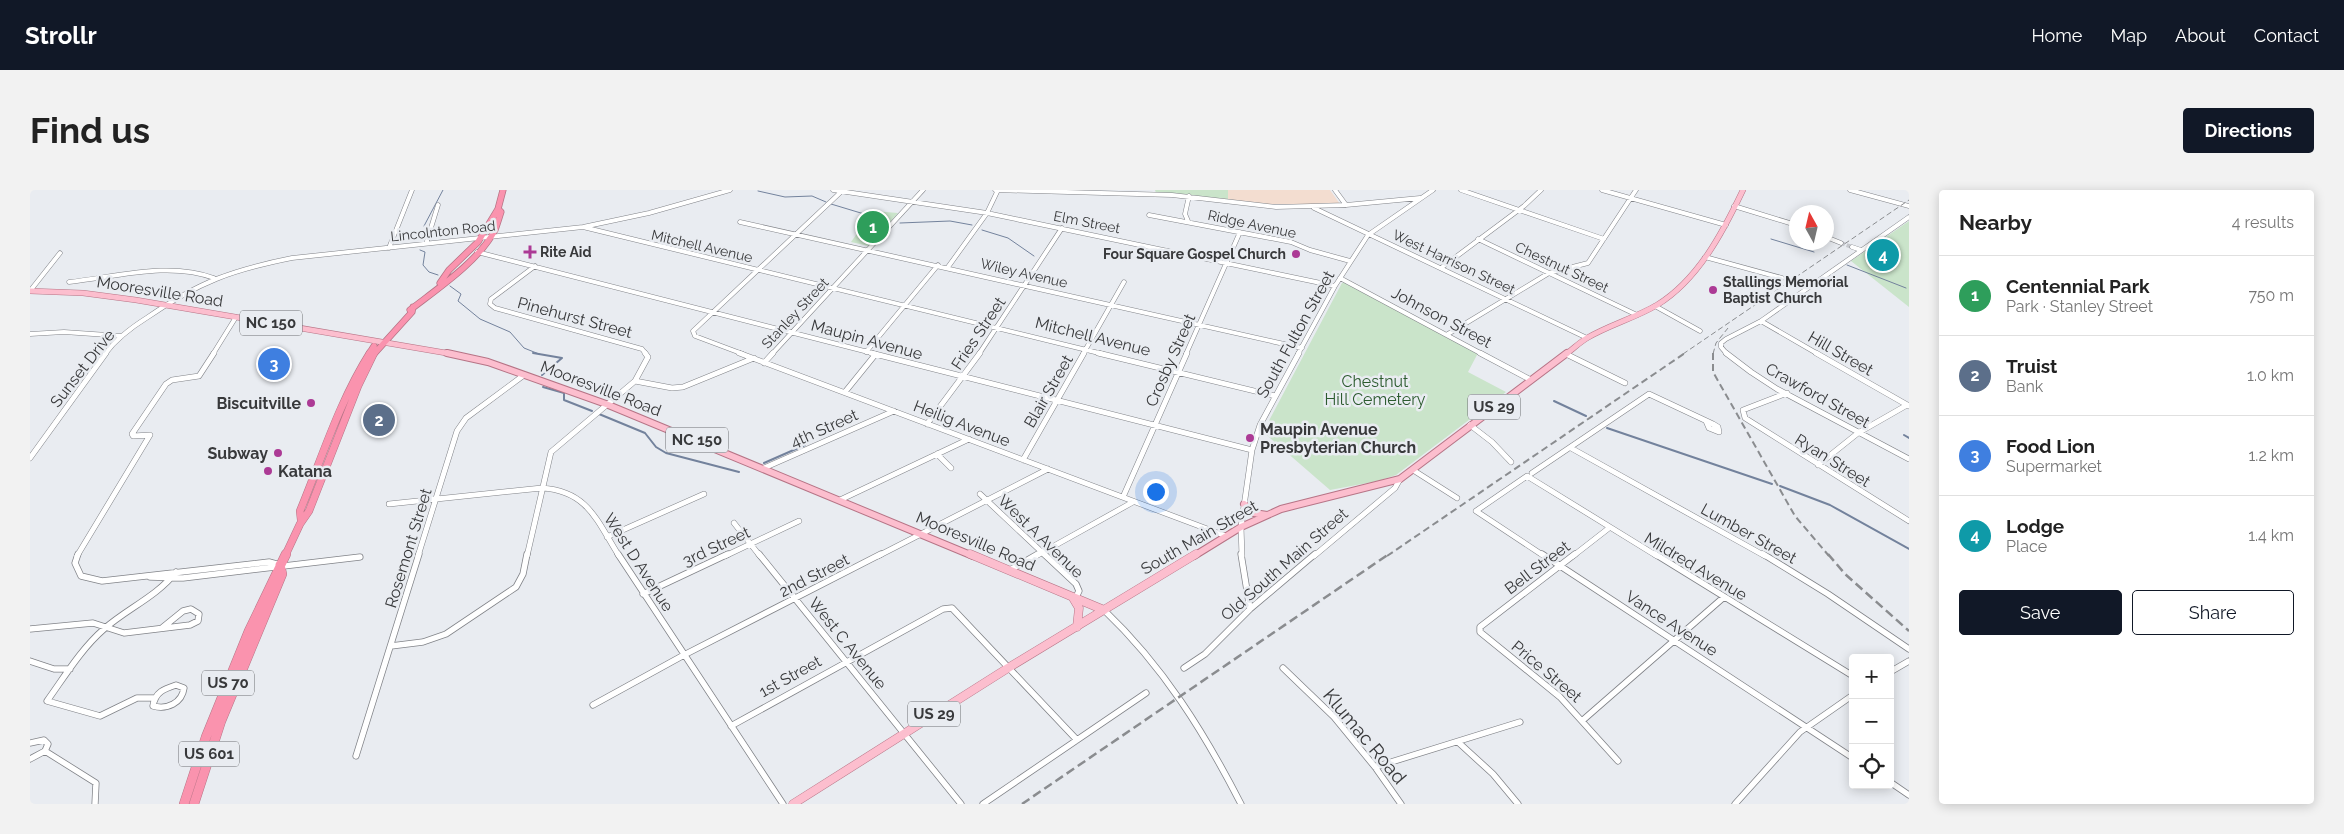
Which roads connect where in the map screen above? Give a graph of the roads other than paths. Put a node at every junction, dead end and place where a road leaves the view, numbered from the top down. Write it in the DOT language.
graph roads {
  1 [pos="412,190"];
  2 [pos="503,190"];
  3 [pos="730,190"];
  4 [pos="833,190"];
  5 [pos="923,190"];
  6 [pos="996,190"];
  7 [pos="1335,190"];
  8 [pos="1433,190"];
  9 [pos="1461,190"];
  10 [pos="1541,190"];
  11 [pos="1602,190"];
  12 [pos="1636,190"];
  13 [pos="1743,190"];
  14 [pos="1850,190"];
  15 [pos="842,191"];
  16 [pos="1153,192"];
  17 [pos="1189,196"];
  18 [pos="1420,198"];
  19 [pos="1630,198"];
  20 [pos="912,201"];
  21 [pos="438,205"];
  22 [pos="1346,205"];
  23 [pos="1734,206"];
  24 [pos="1909,206"];
  25 [pos="1312,207"];
  26 [pos="498,209"];
  27 [pos="1518,210"];
  28 [pos="987,212"];
  29 [pos="1148,215"];
  30 [pos="1909,217"];
  31 [pos="1188,221"];
  32 [pos="740,222"];
  33 [pos="1789,223"];
  34 [pos="1726,225"];
  35 [pos="583,227"];
  36 [pos="1062,228"];
  37 [pos="1240,232"];
  38 [pos="796,233"];
  39 [pos="1368,235"];
  40 [pos="490,237"];
  41 [pos="482,238"];
  42 [pos="1478,239"];
  43 [pos="1604,240"];
  44 [pos="1834,240"];
  45 [pos="1841,243"];
  46 [pos="426,244"];
  47 [pos="1852,246"];
  48 [pos="389,248"];
  49 [pos="869,249"];
  50 [pos="1861,250"];
  51 [pos="477,252"];
  52 [pos="60,253"];
  53 [pos="1705,257"];
  54 [pos="1350,261"];
  55 [pos="1228,262"];
  56 [pos="938,265"];
  57 [pos="535,266"];
  58 [pos="948,267"];
  59 [pos="1440,268"];
  60 [pos="758,270"];
  61 [pos="1549,273"];
  62 [pos="214,278"];
  63 [pos="1340,278"];
  64 [pos="1782,278"];
  65 [pos="69,282"];
  66 [pos="1124,282"];
  67 [pos="438,285"];
  68 [pos="1027,285"];
  69 [pos="1335,286"];
  70 [pos="832,289"];
  71 [pos="30,291"];
  72 [pos="1507,299"];
  73 [pos="1110,304"];
  74 [pos="164,305"];
  75 [pos="903,306"];
  76 [pos="1655,306"];
  77 [pos="713,312"];
  78 [pos="1637,315"];
  79 [pos="236,317"];
  80 [pos="1762,321"];
  81 [pos="1200,324"];
  82 [pos="998,328"];
  83 [pos="1700,332"];
  84 [pos="793,333"];
  85 [pos="30,334"];
  86 [pos="1448,334"];
  87 [pos="122,336"];
  88 [pos="1587,338"];
  89 [pos="380,341"];
  90 [pos="1302,348"];
  91 [pos="1087,349"];
  92 [pos="866,352"];
  93 [pos="1566,354"];
  94 [pos="875,355"];
  95 [pos="754,358"];
  96 [pos="764,363"];
  97 [pos="1178,371"];
  98 [pos="524,374"];
  99 [pos="963,377"];
  100 [pos="1531,380"];
  101 [pos="635,381"];
  102 [pos="1625,383"];
  103 [pos="845,392"];
  104 [pos="1787,393"];
  105 [pos="1276,394"];
  106 [pos="1056,401"];
  107 [pos="606,404"];
  108 [pos="1908,405"];
  109 [pos="894,411"];
  110 [pos="1708,421"];
  111 [pos="928,424"];
  112 [pos="1470,425"];
  113 [pos="1154,426"];
  114 [pos="1858,433"];
  115 [pos="969,439"];
  116 [pos="1571,448"];
  117 [pos="1252,450"];
  118 [pos="937,454"];
  119 [pos="30,458"];
  120 [pos="1909,459"];
  121 [pos="1023,460"];
  122 [pos="1511,462"];
  123 [pos="1818,465"];
  124 [pos="764,468"];
  125 [pos="951,468"];
  126 [pos="1048,469"];
  127 [pos="1413,470"];
  128 [pos="1529,475"];
  129 [pos="1400,479"];
  130 [pos="542,488"];
  131 [pos="704,494"];
  132 [pos="980,494"];
  133 [pos="1123,498"];
  134 [pos="1457,498"];
  135 [pos="437,499"];
  136 [pos="840,500"];
  137 [pos="987,500"];
  138 [pos="1133,502"];
  139 [pos="389,504"];
  140 [pos="1244,504"];
  141 [pos="1267,515"];
  142 [pos="800,521"];
  143 [pos="1909,521"];
  144 [pos="734,523"];
  145 [pos="1241,527"];
  146 [pos="1609,528"];
  147 [pos="922,534"];
  148 [pos="1226,536"];
  149 [pos="607,537"];
  150 [pos="750,544"];
  151 [pos="1043,552"];
  152 [pos="360,557"];
  153 [pos="280,565"];
  154 [pos="1560,566"];
  155 [pos="1010,570"];
  156 [pos="174,574"];
  157 [pos="643,594"];
  158 [pos="1073,597"];
  159 [pos="1724,598"];
  160 [pos="795,599"];
  161 [pos="1250,609"];
  162 [pos="1104,610"];
  163 [pos="1077,626"];
  164 [pos="106,627"];
  165 [pos="1480,627"];
  166 [pos="162,628"];
  167 [pos="30,629"];
  168 [pos="1674,641"];
  169 [pos="391,646"];
  170 [pos="1909,649"];
  171 [pos="684,655"];
  172 [pos="30,661"];
  173 [pos="1909,661"];
  174 [pos="845,662"];
  175 [pos="1008,668"];
  176 [pos="1184,668"];
  177 [pos="1283,668"];
  178 [pos="70,669"];
  179 [pos="1894,670"];
  180 [pos="1849,674"];
  181 [pos="1146,693"];
  182 [pos="154,698"];
  183 [pos="1849,698"];
  184 [pos="593,705"];
  185 [pos="227,706"];
  186 [pos="1583,720"];
  187 [pos="1520,722"];
  188 [pos="731,726"];
  189 [pos="1806,727"];
  190 [pos="903,733"];
  191 [pos="1077,740"];
  192 [pos="1458,742"];
  193 [pos="30,743"];
  194 [pos="45,751"];
  195 [pos="1849,755"];
  196 [pos="356,756"];
  197 [pos="30,759"];
  198 [pos="1618,761"];
  199 [pos="1375,767"];
  200 [pos="1894,785"];
  201 [pos="1909,795"];
  202 [pos="96,804"];
  203 [pos="184,804"];
  204 [pos="194,804"];
  205 [pos="200,804"];
  206 [pos="783,804"];
  207 [pos="793,804"];
  208 [pos="962,804"];
  209 [pos="983,804"];
  210 [pos="1241,804"];
  211 [pos="1401,804"];
  212 [pos="1518,804"];
  213 [pos="1735,804"];
  1 -- 48 [label="street"];
  2 -- 26 [label="highway, US 70"];
  3 -- 35 [label="street, Lincolnton Road"];
  4 -- 15 [label="street, Elm Street"];
  5 -- 20 [label="street, Stanley Street"];
  6 -- 16 [label="street"];
  6 -- 28 [label="street"];
  7 -- 22 [label="street"];
  8 -- 18 [label="street, South Fulton Street"];
  9 -- 27 [label="street"];
  10 -- 27 [label="street"];
  11 -- 19 [label="street"];
  12 -- 19 [label="street"];
  13 -- 23 [label="main road, South Main Street / US 29"];
  14 -- 24 [label="street"];
  15 -- 20 [label="street, Elm Street"];
  15 -- 38 [label="street"];
  16 -- 17 [label="street"];
  17 -- 25 [label="street"];
  17 -- 31 [label="street"];
  18 -- 22 [label="street"];
  18 -- 39 [label="street, South Fulton Street"];
  19 -- 34 [label="street"];
  19 -- 43 [label="street"];
  20 -- 28 [label="street, Elm Street"];
  20 -- 49 [label="street, Stanley Street"];
  21 -- 46 [label="street"];
  22 -- 25 [label="street"];
  23 -- 33 [label="street"];
  23 -- 34 [label="main road, South Main Street / US 29"];
  25 -- 39 [label="street, West Harrison Street"];
  26 -- 40 [label="highway, US 70"];
  26 -- 41 [label="highway, US 70"];
  27 -- 42 [label="street"];
  27 -- 43 [label="street"];
  28 -- 36 [label="street, Elm Street"];
  28 -- 58 [label="street"];
  29 -- 31 [label="street, Ridge Avenue"];
  30 -- 50 [label="street"];
  31 -- 37 [label="street, Ridge Avenue"];
  32 -- 38 [label="street, Wiley Avenue"];
  34 -- 53 [label="main road, South Main Street / US 29"];
  35 -- 40 [label="street, Lincolnton Road"];
  35 -- 60 [label="street, Mitchell Avenue"];
  36 -- 55 [label="street, Elm Street"];
  36 -- 68 [label="street, Fries Street"];
  37 -- 54 [label="street, Ridge Avenue"];
  37 -- 55 [label="street, Crosby Street"];
  38 -- 49 [label="street, Wiley Avenue"];
  38 -- 60 [label="street"];
  39 -- 54 [label="street, South Fulton Street"];
  39 -- 59 [label="street, West Harrison Street"];
  40 -- 41 [label="street, Lincolnton Road"];
  40 -- 51 [label="highway, US 70"];
  41 -- 46 [label="street, Lincolnton Road"];
  41 -- 67 [label="highway, US 70"];
  42 -- 59 [label="street"];
  42 -- 61 [label="street, Chestnut Street"];
  43 -- 61 [label="street"];
  44 -- 45 [label="street"];
  46 -- 48 [label="street, Lincolnton Road"];
  47 -- 50 [label="street"];
  48 -- 62 [label="street, Lincolnton Road"];
  49 -- 56 [label="street, Wiley Avenue"];
  49 -- 70 [label="street, Stanley Street"];
  50 -- 80 [label="street"];
  51 -- 57 [label="street, Maupin Avenue"];
  51 -- 67 [label="highway, US 70"];
  52 -- 71 [label="street"];
  53 -- 64 [label="street"];
  53 -- 76 [label="main road, South Main Street / US 29"];
  54 -- 63 [label="street, South Fulton Street"];
  55 -- 69 [label="street, Elm Street"];
  55 -- 81 [label="street, Crosby Street"];
  56 -- 58 [label="street, Wiley Avenue"];
  56 -- 75 [label="street"];
  57 -- 77 [label="street, Maupin Avenue"];
  57 -- 101 [label="street, Pinehurst Street"];
  58 -- 68 [label="street, Wiley Avenue"];
  59 -- 72 [label="street, West Harrison Street"];
  60 -- 70 [label="street, Mitchell Avenue"];
  60 -- 77 [label="street"];
  61 -- 72 [label="street"];
  61 -- 78 [label="street, Chestnut Street"];
  62 -- 65 [label="street"];
  62 -- 74 [label="street, Lincolnton Road"];
  63 -- 69 [label="street, South Fulton Street"];
  63 -- 86 [label="street, Johnson Street"];
  66 -- 73 [label="street, Blair Street"];
  67 -- 89 [label="highway, US 70"];
  68 -- 73 [label="street, Wiley Avenue"];
  68 -- 82 [label="street, Fries Street"];
  69 -- 90 [label="street, South Fulton Street"];
  70 -- 75 [label="street, Mitchell Avenue"];
  70 -- 84 [label="street, Stanley Street"];
  71 -- 74 [label="main road, Mooresville Road / NC 150"];
  72 -- 86 [label="street"];
  72 -- 88 [label="street, West Harrison Street"];
  73 -- 81 [label="street, Wiley Avenue"];
  73 -- 91 [label="street, Blair Street"];
  74 -- 79 [label="main road, Mooresville Road / NC 150"];
  74 -- 87 [label="street, Sunset Drive"];
  75 -- 82 [label="street, Mitchell Avenue"];
  75 -- 92 [label="street"];
  76 -- 78 [label="main road, South Main Street / US 29"];
  76 -- 83 [label="street"];
  77 -- 84 [label="street, Maupin Avenue"];
  77 -- 95 [label="street, Heilig Avenue"];
  78 -- 88 [label="main road, South Main Street / US 29"];
  79 -- 89 [label="main road, Mooresville Road / NC 150"];
  79 -- 156 [label="street"];
  80 -- 104 [label="street, Crawford Street"];
  80 -- 108 [label="street, Hill Street"];
  81 -- 90 [label="street, Wiley Avenue"];
  81 -- 97 [label="street, Crosby Street"];
  82 -- 91 [label="street, Mitchell Avenue"];
  82 -- 99 [label="street, Fries Street"];
  84 -- 92 [label="street, Maupin Avenue"];
  84 -- 96 [label="street, Stanley Street"];
  85 -- 87 [label="street"];
  86 -- 100 [label="street, Johnson Street"];
  87 -- 119 [label="street, Sunset Drive"];
  88 -- 93 [label="main road, South Main Street / US 29"];
  89 -- 98 [label="main road, Mooresville Road / NC 150"];
  89 -- 153 [label="highway, US 70"];
  90 -- 105 [label="street, South Fulton Street"];
  91 -- 97 [label="street, Mitchell Avenue"];
  91 -- 106 [label="street, Blair Street"];
  92 -- 94 [label="street, Maupin Avenue"];
  93 -- 100 [label="main road, South Main Street / US 29"];
  93 -- 102 [label="street"];
  94 -- 99 [label="street, Maupin Avenue"];
  94 -- 103 [label="street"];
  95 -- 96 [label="street, Heilig Avenue"];
  95 -- 101 [label="street"];
  96 -- 103 [label="street, Heilig Avenue"];
  97 -- 105 [label="street, Mitchell Avenue"];
  97 -- 113 [label="street, Crosby Street"];
  98 -- 107 [label="main road, Mooresville Road / NC 150"];
  98 -- 135 [label="street, Rosemont Street"];
  99 -- 106 [label="street, Maupin Avenue"];
  99 -- 111 [label="street, Fries Street"];
  100 -- 112 [label="main road, South Main Street / US 29"];
  101 -- 107 [label="street, Pinehurst Street"];
  103 -- 109 [label="street, Heilig Avenue"];
  104 -- 114 [label="street, Crawford Street"];
  104 -- 123 [label="street, Ryan Street"];
  105 -- 117 [label="street, South Fulton Street"];
  106 -- 113 [label="street, Maupin Avenue"];
  106 -- 121 [label="street, Blair Street"];
  107 -- 124 [label="main road, Mooresville Road / NC 150"];
  107 -- 130 [label="street, Pinehurst Street"];
  108 -- 114 [label="street"];
  109 -- 111 [label="street, Heilig Avenue"];
  109 -- 124 [label="street, 4th Street"];
  110 -- 116 [label="street"];
  111 -- 115 [label="street, Heilig Avenue"];
  112 -- 122 [label="street"];
  112 -- 127 [label="main road, South Main Street / US 29"];
  113 -- 117 [label="street, Maupin Avenue"];
  113 -- 133 [label="street, Crosby Street"];
  114 -- 120 [label="street, Crawford Street"];
  114 -- 123 [label="street"];
  115 -- 118 [label="street"];
  115 -- 121 [label="street, Heilig Avenue"];
  116 -- 128 [label="street"];
  116 -- 170 [label="street, Lumber Street"];
  117 -- 140 [label="street, South Fulton Street"];
  118 -- 125 [label="street"];
  118 -- 136 [label="street"];
  121 -- 126 [label="street, Heilig Avenue"];
  123 -- 143 [label="street, Ryan Street"];
  124 -- 136 [label="main road, Mooresville Road / NC 150"];
  126 -- 133 [label="street, Heilig Avenue"];
  126 -- 137 [label="street, 2nd Street"];
  127 -- 129 [label="main road, South Main Street / US 29"];
  127 -- 134 [label="street"];
  128 -- 146 [label="street, Mildred Avenue"];
  128 -- 154 [label="street, Vance Avenue"];
  129 -- 141 [label="main road, South Main Street / US 29"];
  129 -- 161 [label="street, Old South Main Street"];
  130 -- 135 [label="street, West D Avenue"];
  130 -- 149 [label="street, West D Avenue"];
  130 -- 169 [label="street, Pinehurst Street"];
  131 -- 149 [label="street"];
  132 -- 137 [label="street, West A Avenue"];
  133 -- 138 [label="street, Heilig Avenue"];
  135 -- 139 [label="street, West D Avenue"];
  135 -- 169 [label="street, Rosemont Street"];
  136 -- 147 [label="main road, Mooresville Road / NC 150"];
  137 -- 147 [label="street, 2nd Street"];
  137 -- 151 [label="street, West A Avenue"];
  138 -- 148 [label="street, Heilig Avenue"];
  138 -- 151 [label="street"];
  140 -- 141 [label="main road"];
  140 -- 145 [label="street, South Fulton Street"];
  141 -- 145 [label="main road, South Main Street / US 29"];
  142 -- 150 [label="street, 3rd Street"];
  144 -- 150 [label="street, West C Avenue"];
  145 -- 148 [label="main road, South Main Street / US 29"];
  145 -- 161 [label="street"];
  146 -- 154 [label="street, Bell Street"];
  146 -- 159 [label="street, Mildred Avenue"];
  147 -- 155 [label="main road, Mooresville Road / NC 150"];
  147 -- 160 [label="street, 2nd Street"];
  148 -- 162 [label="main road, South Main Street / US 29"];
  149 -- 157 [label="street, West D Avenue"];
  150 -- 157 [label="street, 3rd Street"];
  150 -- 160 [label="street, West C Avenue"];
  151 -- 155 [label="street"];
  151 -- 158 [label="street, West A Avenue"];
  152 -- 153 [label="street"];
  153 -- 156 [label="street"];
  153 -- 185 [label="highway, US 70"];
  153 -- 203 [label="highway, US 70"];
  154 -- 165 [label="street, Bell Street"];
  154 -- 168 [label="street, Vance Avenue"];
  155 -- 158 [label="main road, Mooresville Road / NC 150"];
  156 -- 164 [label="street"];
  157 -- 171 [label="street, West D Avenue"];
  158 -- 162 [label="main road, Mooresville Road / NC 150"];
  158 -- 163 [label="main road"];
  159 -- 168 [label="street"];
  159 -- 180 [label="street, Mildred Avenue"];
  160 -- 171 [label="street, 2nd Street"];
  160 -- 174 [label="street, West C Avenue"];
  161 -- 176 [label="street, Old South Main Street"];
  162 -- 163 [label="main road, South Main Street / US 29"];
  162 -- 210 [label="street, Mooresville Road"];
  163 -- 175 [label="main road, South Main Street / US 29"];
  164 -- 166 [label="street"];
  164 -- 167 [label="street"];
  164 -- 178 [label="street"];
  165 -- 186 [label="street, Price Street"];
  166 -- 166 [label="street"];
  168 -- 186 [label="street"];
  168 -- 189 [label="street, Vance Avenue"];
  169 -- 196 [label="street, Rosemont Street"];
  171 -- 184 [label="street, 2nd Street"];
  171 -- 188 [label="street, West D Avenue"];
  172 -- 178 [label="street"];
  173 -- 179 [label="street"];
  174 -- 175 [label="street, 1st Street"];
  174 -- 188 [label="street, 1st Street"];
  174 -- 190 [label="street, West C Avenue"];
  175 -- 190 [label="main road, South Main Street / US 29"];
  175 -- 191 [label="street"];
  177 -- 199 [label="street, Klumac Road"];
  178 -- 182 [label="street"];
  181 -- 191 [label="street"];
  182 -- 182 [label="street"];
  183 -- 189 [label="street"];
  185 -- 204 [label="highway, US 601"];
  185 -- 205 [label="highway, US 70"];
  186 -- 198 [label="street, Price Street"];
  187 -- 192 [label="street"];
  188 -- 206 [label="street, West D Avenue"];
  189 -- 195 [label="street, Vance Avenue"];
  189 -- 213 [label="street"];
  190 -- 207 [label="main road, South Main Street / US 29"];
  190 -- 208 [label="street, West C Avenue"];
  191 -- 209 [label="street"];
  192 -- 199 [label="street"];
  192 -- 212 [label="street"];
  193 -- 194 [label="street"];
  194 -- 197 [label="street"];
  194 -- 202 [label="street"];
  199 -- 211 [label="street, Klumac Road"];
  200 -- 201 [label="street"];
}
